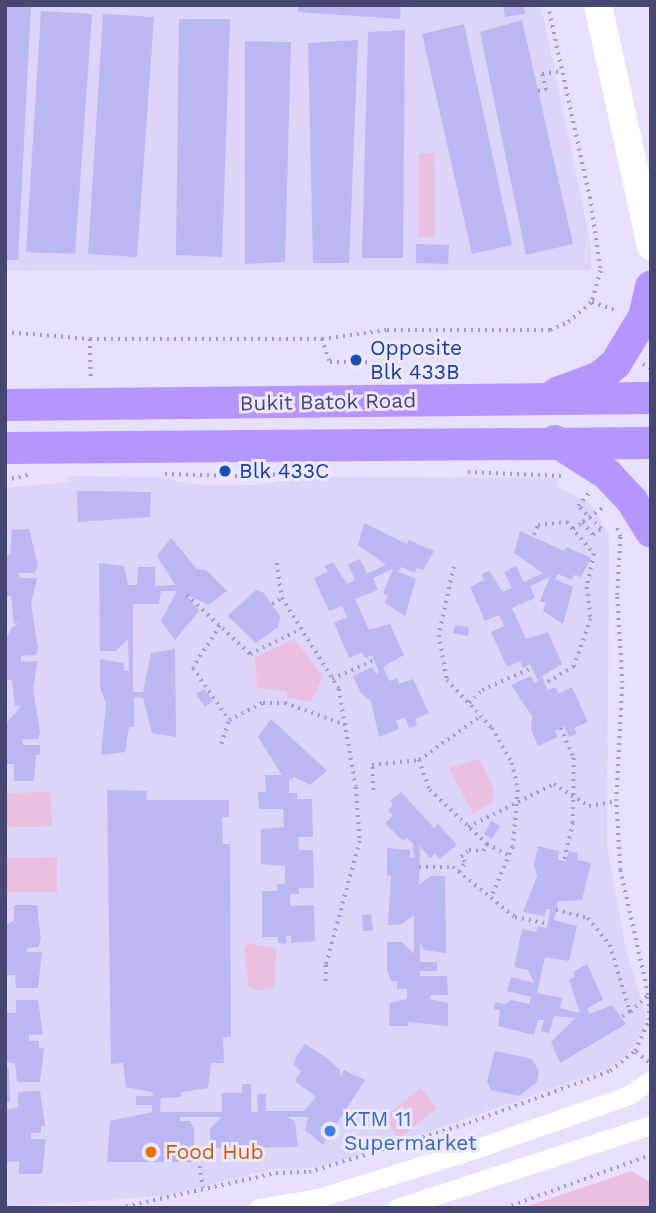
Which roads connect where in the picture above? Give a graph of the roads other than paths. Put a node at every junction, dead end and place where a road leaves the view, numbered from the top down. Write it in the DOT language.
graph roads {
  1 [pos="598,5"];
  2 [pos="651,246"];
  3 [pos="651,287"];
  4 [pos="651,398"];
  5 [pos="529,402"];
  6 [pos="5,405"];
  7 [pos="555,441"];
  8 [pos="651,443"];
  9 [pos="5,448"];
  10 [pos="651,531"];
  11 [pos="651,1080"];
  12 [pos="651,1125"];
  13 [pos="260,1208"];
  14 [pos="397,1208"];
  1 -- 2 [label="main road"];
  3 -- 5 [label="main road"];
  4 -- 5 [label="main road, Bukit Batok Road"];
  5 -- 6 [label="main road, Bukit Batok Road"];
  7 -- 8 [label="main road, Bukit Batok Road"];
  7 -- 9 [label="main road, Bukit Batok Road"];
  7 -- 10 [label="main road"];
  11 -- 13 [label="street"];
  12 -- 14 [label="street"];
}
